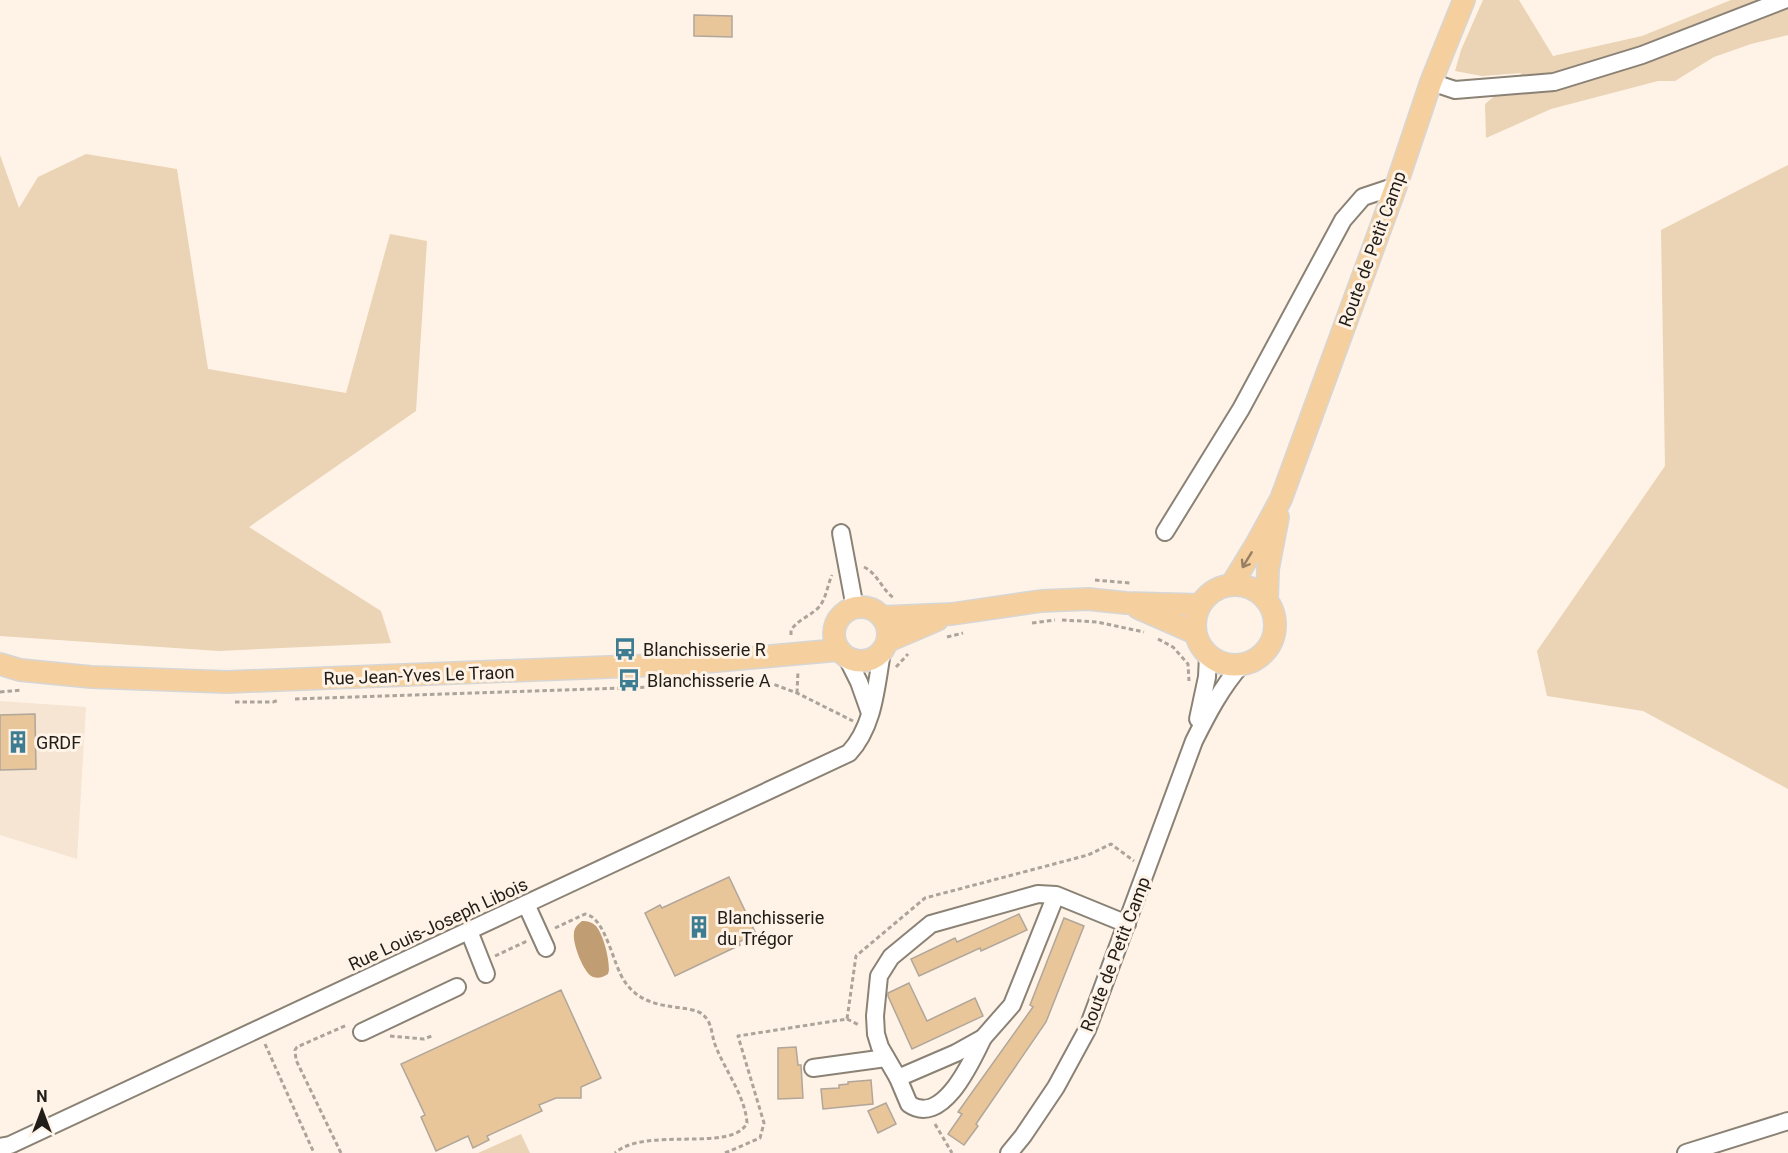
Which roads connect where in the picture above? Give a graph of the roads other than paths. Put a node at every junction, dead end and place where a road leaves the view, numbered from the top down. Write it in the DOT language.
graph roads {
  1 [pos="1464,0"];
  2 [pos="1784,0"];
  3 [pos="1431,82"];
  4 [pos="1396,186"];
  5 [pos="1281,499"];
  6 [pos="1165,532"];
  7 [pos="841,533"];
  8 [pos="1232,584"];
  9 [pos="1267,600"];
  10 [pos="1126,603"];
  11 [pos="1200,605"];
  12 [pos="855,608"];
  13 [pos="952,614"];
  14 [pos="882,617"];
  15 [pos="834,626"];
  16 [pos="1195,633"];
  17 [pos="885,647"];
  18 [pos="794,648"];
  19 [pos="842,654"];
  20 [pos="1208,656"];
  21 [pos="0,664"];
  22 [pos="1242,664"];
  23 [pos="10,672"];
  24 [pos="870,713"];
  25 [pos="1194,741"];
  26 [pos="1056,895"];
  27 [pos="526,904"];
  28 [pos="1128,924"];
  29 [pos="469,931"];
  30 [pos="543,942"];
  31 [pos="484,968"];
  32 [pos="457,987"];
  33 [pos="359,1026"];
  34 [pos="983,1038"];
  35 [pos="886,1058"];
  36 [pos="813,1068"];
  37 [pos="898,1078"];
  38 [pos="1788,1120"];
  39 [pos="0,1147"];
  40 [pos="1009,1153"];
  41 [pos="1686,1153"];
  1 -- 3 [label="main road, Route de Petit Camp"];
  2 -- 3 [label="street"];
  3 -- 4 [label="main road, Route de Petit Camp"];
  4 -- 5 [label="main road, Route de Petit Camp"];
  4 -- 6 [label="street"];
  5 -- 8 [label="main road, Route de Petit Camp, one-way"];
  5 -- 9 [label="main road, Route de Petit Camp"];
  7 -- 12 [label="street"];
  8 -- 9 [label="main road"];
  8 -- 11 [label="main road"];
  9 -- 22 [label="main road"];
  10 -- 11 [label="main road"];
  10 -- 13 [label="main road"];
  10 -- 16 [label="main road"];
  11 -- 16 [label="main road"];
  12 -- 14 [label="main road"];
  12 -- 15 [label="main road"];
  13 -- 14 [label="main road"];
  13 -- 17 [label="main road"];
  14 -- 17 [label="main road"];
  15 -- 18 [label="main road"];
  15 -- 19 [label="main road"];
  16 -- 20 [label="main road"];
  17 -- 19 [label="main road"];
  17 -- 24 [label="street, Rue Louis-Joseph Libois"];
  18 -- 19 [label="main road"];
  18 -- 23 [label="main road, Rue Jean-Yves Le Traon"];
  19 -- 24 [label="street"];
  20 -- 22 [label="main road"];
  20 -- 25 [label="street, Route de Petit Camp"];
  21 -- 23 [label="main road, Rue Jean-Yves Le Traon"];
  22 -- 25 [label="street, Route de Petit Camp"];
  24 -- 27 [label="street, Rue Louis-Joseph Libois"];
  25 -- 28 [label="street, Route de Petit Camp"];
  26 -- 28 [label="street"];
  26 -- 34 [label="street"];
  26 -- 35 [label="street"];
  27 -- 29 [label="street, Rue Louis-Joseph Libois"];
  27 -- 30 [label="street"];
  28 -- 40 [label="street, Route de Petit Camp"];
  29 -- 31 [label="street"];
  29 -- 39 [label="street, Rue Louis-Joseph Libois"];
  32 -- 33 [label="street"];
  34 -- 37 [label="street"];
  34 -- 37 [label="street"];
  35 -- 36 [label="street"];
  35 -- 37 [label="street"];
  38 -- 41 [label="street"];
}
